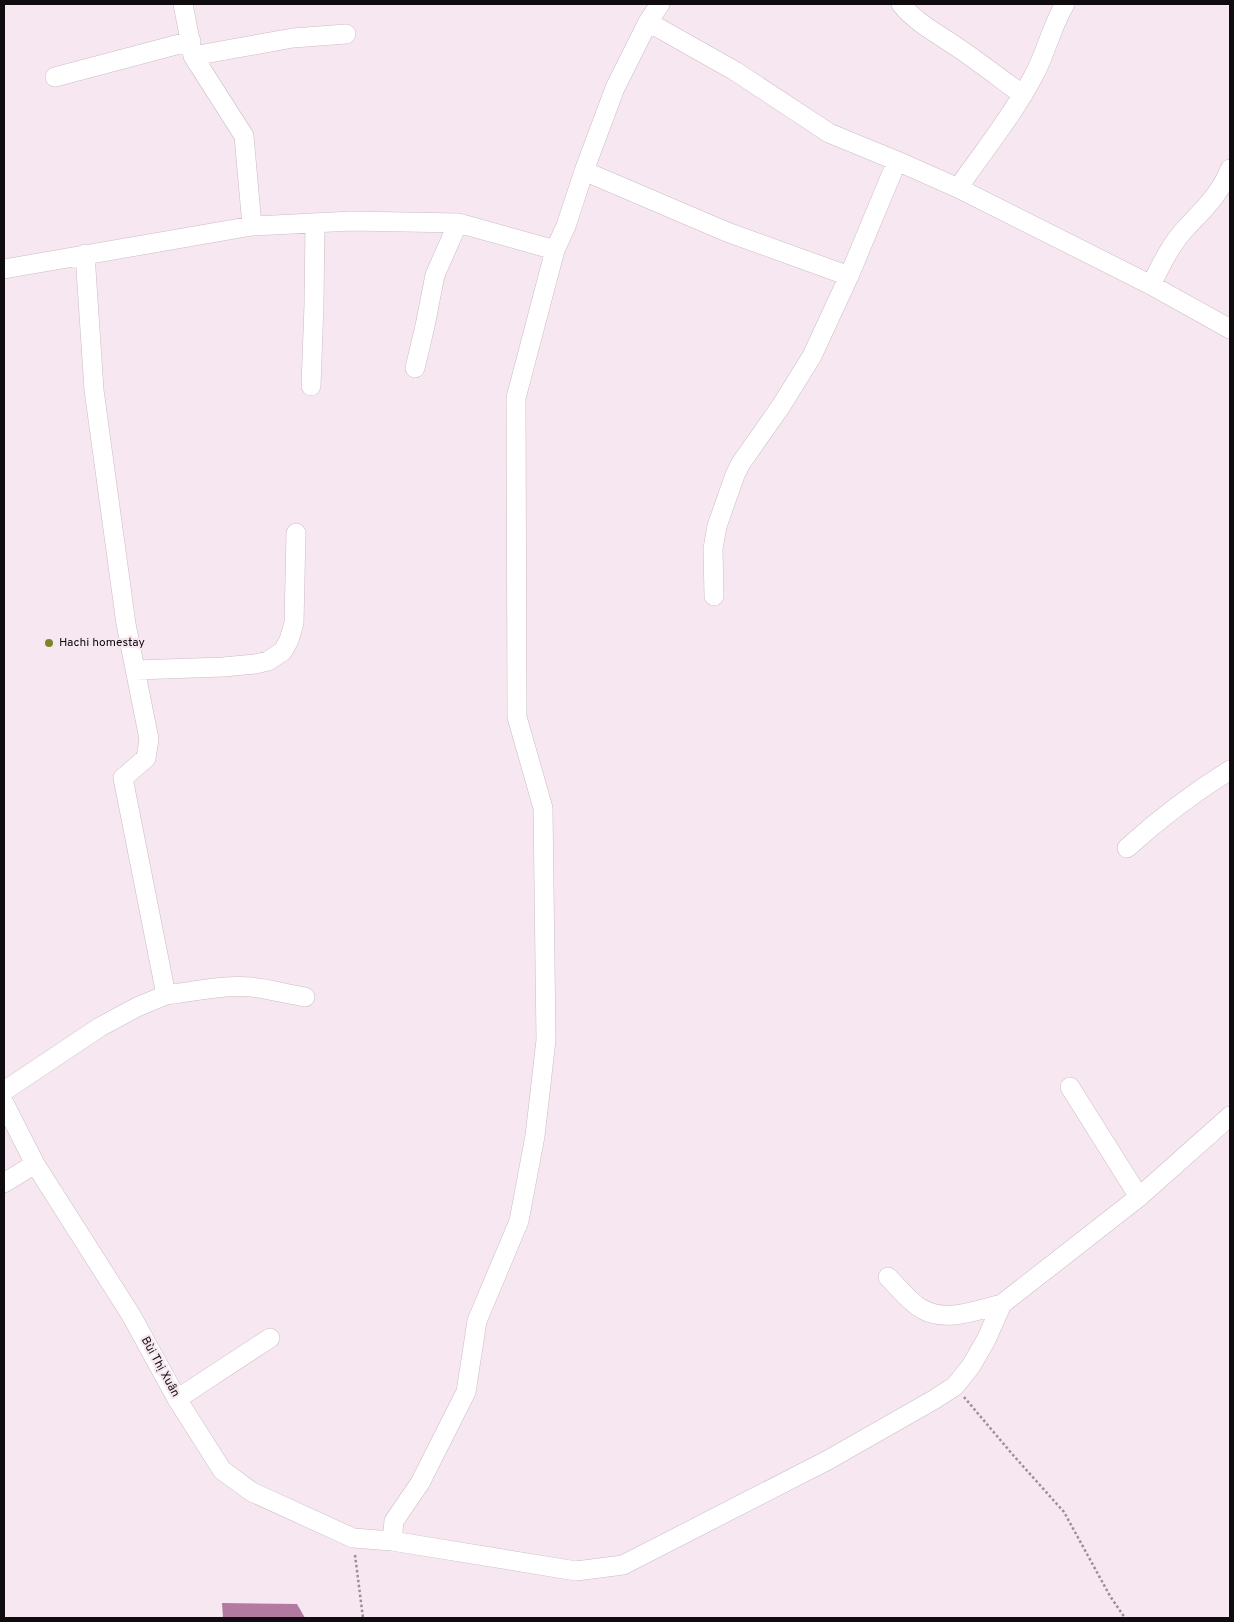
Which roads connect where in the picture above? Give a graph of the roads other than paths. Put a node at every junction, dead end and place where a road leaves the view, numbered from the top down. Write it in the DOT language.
graph roads {
  1 [pos="183,4"];
  2 [pos="660,4"];
  3 [pos="901,4"];
  4 [pos="1065,4"];
  5 [pos="648,22"];
  6 [pos="346,34"];
  7 [pos="192,49"];
  8 [pos="55,77"];
  9 [pos="1023,95"];
  10 [pos="897,161"];
  11 [pos="1230,169"];
  12 [pos="584,171"];
  13 [pos="958,188"];
  14 [pos="315,223"];
  15 [pos="458,223"];
  16 [pos="252,226"];
  17 [pos="554,250"];
  18 [pos="85,254"];
  19 [pos="4,269"];
  20 [pos="849,276"];
  21 [pos="1152,285"];
  22 [pos="1230,328"];
  23 [pos="414,368"];
  24 [pos="311,386"];
  25 [pos="296,533"];
  26 [pos="714,596"];
  27 [pos="135,670"];
  28 [pos="1230,770"];
  29 [pos="1127,848"];
  30 [pos="166,995"];
  31 [pos="305,997"];
  32 [pos="1070,1087"];
  33 [pos="4,1091"];
  34 [pos="4,1103"];
  35 [pos="1230,1116"];
  36 [pos="35,1164"];
  37 [pos="4,1183"];
  38 [pos="1139,1196"];
  39 [pos="888,1277"];
  40 [pos="1002,1304"];
  41 [pos="270,1338"];
  42 [pos="177,1399"];
  43 [pos="392,1541"];
  1 -- 7 [label="street"];
  2 -- 5 [label="street"];
  3 -- 9 [label="street"];
  4 -- 9 [label="street"];
  5 -- 10 [label="street"];
  5 -- 12 [label="street"];
  6 -- 7 [label="street"];
  7 -- 8 [label="street"];
  7 -- 16 [label="street"];
  9 -- 13 [label="street"];
  10 -- 13 [label="street"];
  10 -- 20 [label="street"];
  11 -- 21 [label="street"];
  12 -- 17 [label="street"];
  12 -- 20 [label="street"];
  13 -- 21 [label="street"];
  14 -- 15 [label="street"];
  14 -- 16 [label="street"];
  14 -- 24 [label="street"];
  15 -- 17 [label="street"];
  15 -- 23 [label="street"];
  16 -- 18 [label="street"];
  17 -- 43 [label="street"];
  18 -- 19 [label="street"];
  18 -- 27 [label="street"];
  20 -- 26 [label="street"];
  21 -- 22 [label="street"];
  25 -- 27 [label="street"];
  27 -- 30 [label="street"];
  28 -- 29 [label="street"];
  30 -- 31 [label="street"];
  30 -- 33 [label="street"];
  32 -- 38 [label="street"];
  34 -- 36 [label="street, Bùi Thị Xuân"];
  35 -- 38 [label="street"];
  36 -- 37 [label="street"];
  36 -- 42 [label="street, Bùi Thị Xuân"];
  38 -- 40 [label="street"];
  39 -- 40 [label="street"];
  40 -- 43 [label="street, Bùi Thị Xuân"];
  41 -- 42 [label="street"];
  42 -- 43 [label="street, Bùi Thị Xuân"];
}
